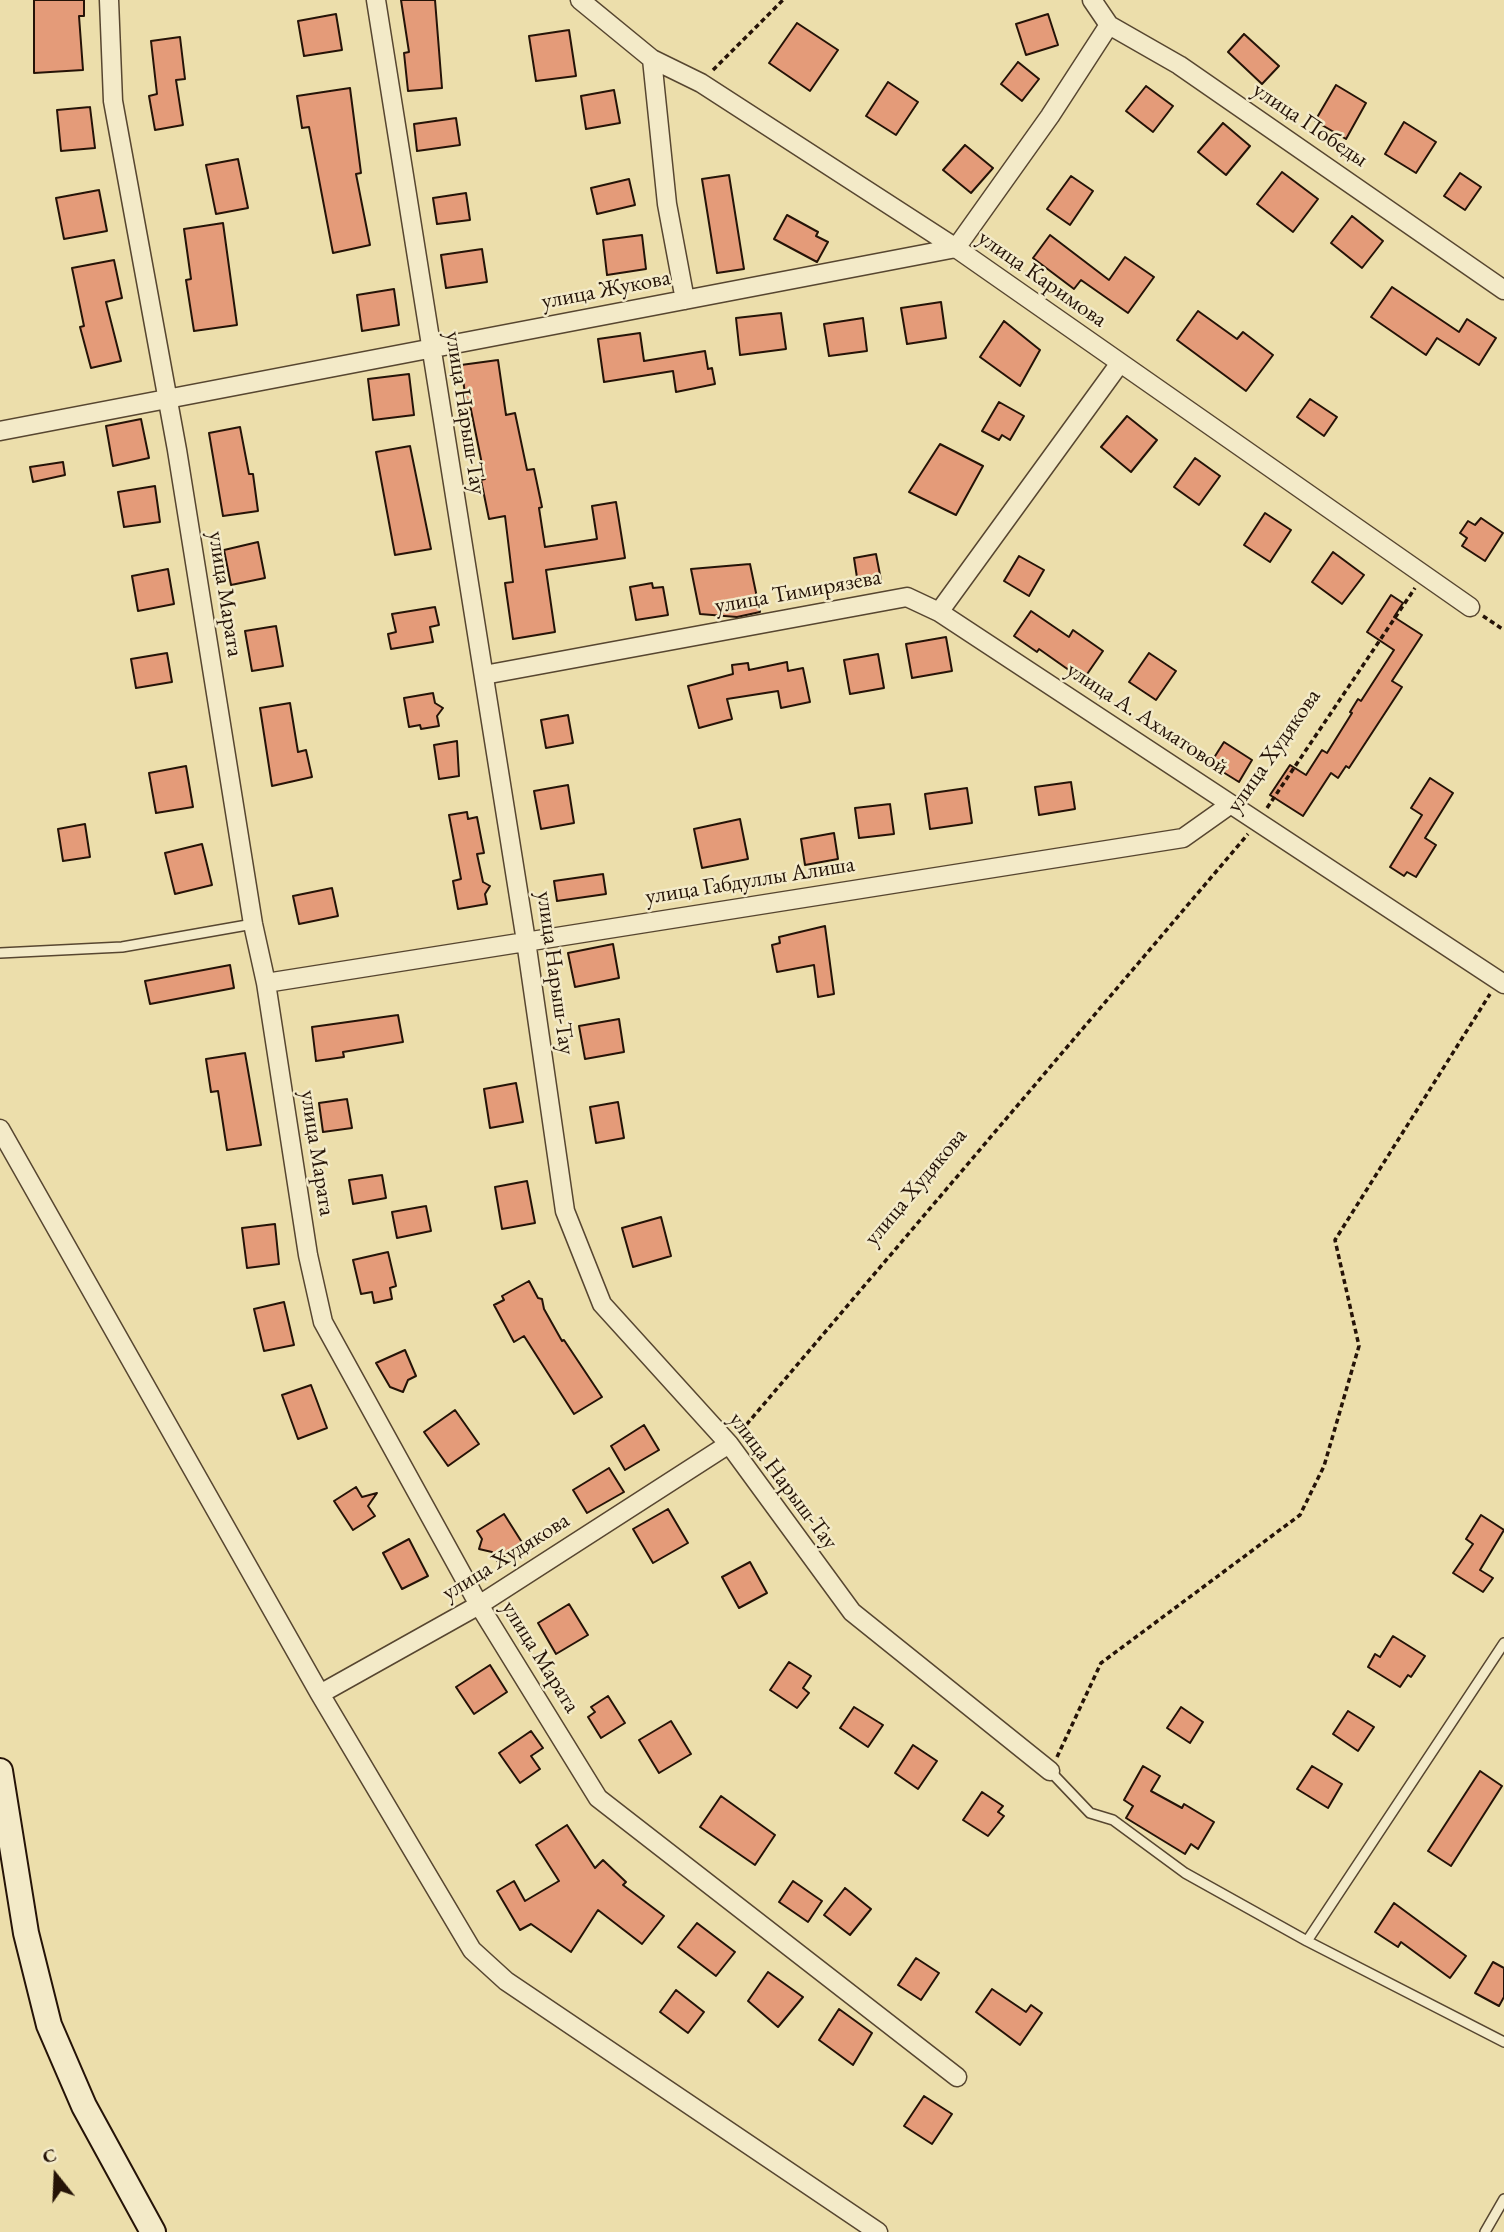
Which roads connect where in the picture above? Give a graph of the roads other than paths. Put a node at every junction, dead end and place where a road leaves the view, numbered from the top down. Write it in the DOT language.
graph roads {
  1 [pos="108,0"];
  2 [pos="376,0"];
  3 [pos="580,0"];
  4 [pos="1097,3"];
  5 [pos="1109,25"];
  6 [pos="652,59"];
  7 [pos="956,248"];
  8 [pos="1504,290"];
  9 [pos="685,300"];
  10 [pos="429,349"];
  11 [pos="1120,363"];
  12 [pos="168,401"];
  13 [pos="0,431"];
  14 [pos="1470,607"];
  15 [pos="939,612"];
  16 [pos="484,675"];
  17 [pos="1231,804"];
  18 [pos="253,924"];
  19 [pos="526,941"];
  20 [pos="0,953"];
  21 [pos="1501,982"];
  22 [pos="266,983"];
  23 [pos="0,1129"];
  24 [pos="729,1444"];
  25 [pos="479,1605"];
  26 [pos="1504,1643"];
  27 [pos="320,1695"];
  28 [pos="0,1771"];
  29 [pos="1050,1771"];
  30 [pos="1307,1941"];
  31 [pos="1504,2042"];
  32 [pos="957,2077"];
  33 [pos="1504,2199"];
  34 [pos="153,2232"];
  35 [pos="878,2232"];
  36 [pos="1485,2232"];
  1 -- 12 [label="street, улица Марата"];
  2 -- 10 [label="street, улица Нарыш-Тау"];
  3 -- 6 [label="street, улица Каримова"];
  4 -- 5 [label="street, улица Победы"];
  5 -- 7 [label="street"];
  5 -- 8 [label="street, улица Победы"];
  6 -- 7 [label="street, улица Каримова"];
  6 -- 9 [label="street"];
  7 -- 9 [label="street, улица Жукова"];
  7 -- 11 [label="street, улица Каримова"];
  9 -- 10 [label="street, улица Жукова"];
  10 -- 12 [label="street, улица Жукова"];
  10 -- 16 [label="street, улица Нарыш-Тау"];
  11 -- 14 [label="street, улица Каримова"];
  11 -- 15 [label="street"];
  12 -- 13 [label="street, улица Жукова"];
  12 -- 18 [label="street, улица Марата"];
  15 -- 16 [label="street, улица Тимирязева"];
  15 -- 17 [label="street, улица А. Ахматовой"];
  16 -- 19 [label="street, улица Нарыш-Тау"];
  17 -- 19 [label="street, улица Габдуллы Алиша"];
  17 -- 21 [label="street, улица А. Ахматовой"];
  18 -- 20 [label="lane"];
  18 -- 22 [label="street, улица Марата"];
  19 -- 22 [label="street, улица Габдуллы Алиша"];
  19 -- 24 [label="street, улица Нарыш-Тау"];
  22 -- 25 [label="street, улица Марата"];
  23 -- 27 [label="street"];
  24 -- 25 [label="street, улица Худякова"];
  24 -- 29 [label="street, улица Нарыш-Тау"];
  25 -- 27 [label="street, улица Худякова"];
  25 -- 32 [label="street, улица Марата"];
  26 -- 30 [label="lane"];
  27 -- 35 [label="street"];
  28 -- 34 [label="main road"];
  29 -- 30 [label="lane"];
  30 -- 31 [label="lane"];
  33 -- 36 [label="lane"];
}
